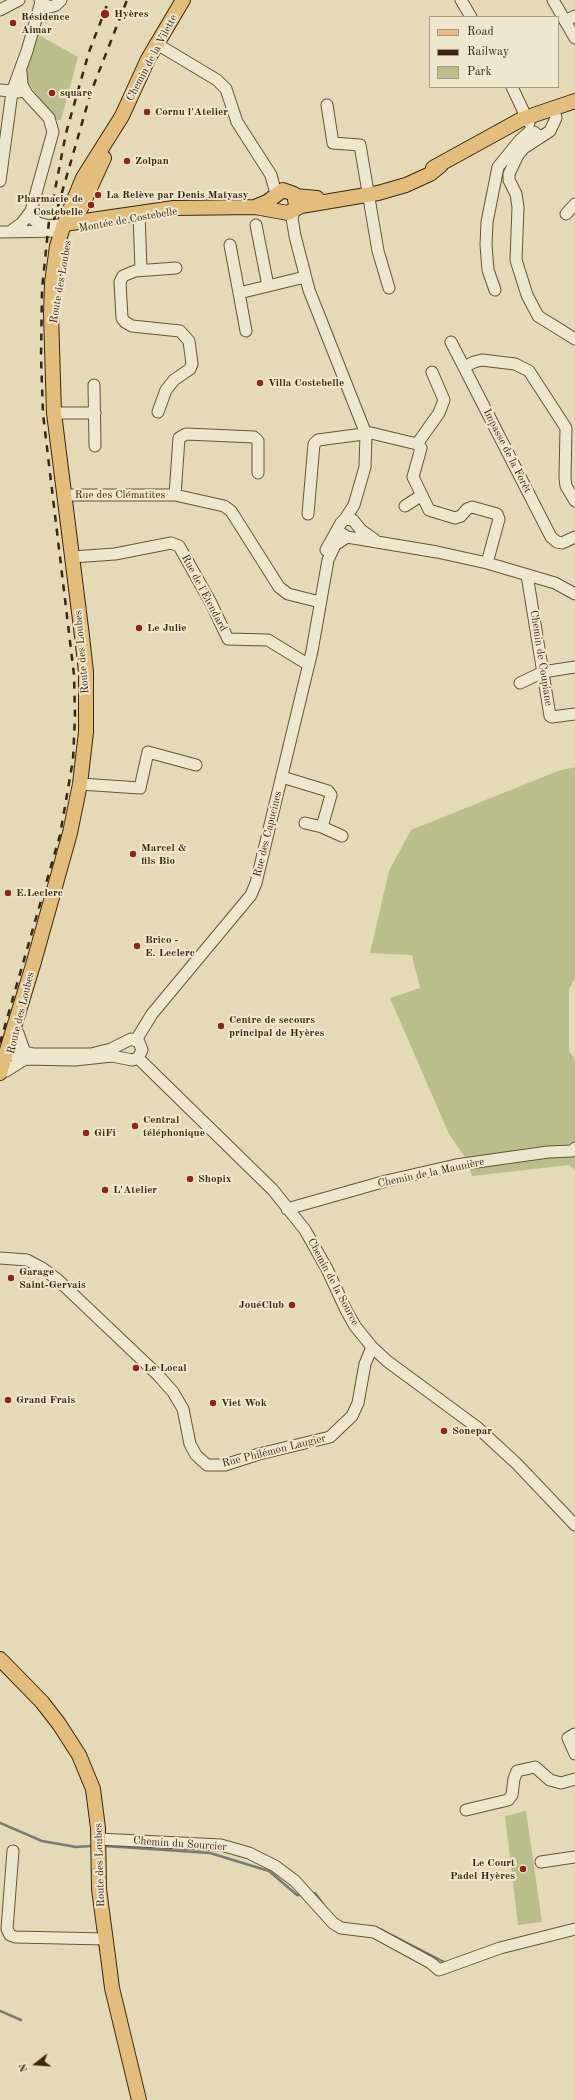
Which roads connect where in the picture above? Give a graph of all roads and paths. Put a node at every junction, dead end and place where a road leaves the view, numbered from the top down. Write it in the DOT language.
graph roads {
  1 [pos="18,0"];
  2 [pos="61,0"];
  3 [pos="182,0"];
  4 [pos="461,0"];
  5 [pos="553,0"];
  6 [pos="44,3"];
  7 [pos="0,10"];
  8 [pos="470,16"];
  9 [pos="570,18"];
  10 [pos="575,38"];
  11 [pos="157,44"];
  12 [pos="21,68"];
  13 [pos="512,88"];
  14 [pos="0,90"];
  15 [pos="12,92"];
  16 [pos="27,94"];
  17 [pos="575,101"];
  18 [pos="327,105"];
  19 [pos="575,107"];
  20 [pos="554,110"];
  21 [pos="122,116"];
  22 [pos="528,120"];
  23 [pos="540,137"];
  24 [pos="0,182"];
  25 [pos="367,192"];
  26 [pos="284,201"];
  27 [pos="575,204"];
  28 [pos="81,206"];
  29 [pos="31,211"];
  30 [pos="566,214"];
  31 [pos="139,215"];
  32 [pos="256,225"];
  33 [pos="69,229"];
  34 [pos="6,232"];
  35 [pos="230,245"];
  36 [pos="176,268"];
  37 [pos="141,270"];
  38 [pos="305,277"];
  39 [pos="268,286"];
  40 [pos="389,288"];
  41 [pos="495,290"];
  42 [pos="238,293"];
  43 [pos="246,331"];
  44 [pos="51,334"];
  45 [pos="575,339"];
  46 [pos="451,342"];
  47 [pos="464,368"];
  48 [pos="432,372"];
  49 [pos="94,385"];
  50 [pos="158,412"];
  51 [pos="54,413"];
  52 [pos="95,413"];
  53 [pos="366,434"];
  54 [pos="417,444"];
  55 [pos="95,446"];
  56 [pos="258,473"];
  57 [pos="64,495"];
  58 [pos="175,495"];
  59 [pos="422,495"];
  60 [pos="575,501"];
  61 [pos="405,506"];
  62 [pos="308,514"];
  63 [pos="349,523"];
  64 [pos="349,536"];
  65 [pos="575,537"];
  66 [pos="375,540"];
  67 [pos="72,557"];
  68 [pos="487,564"];
  69 [pos="527,575"];
  70 [pos="575,594"];
  71 [pos="321,596"];
  72 [pos="309,662"];
  73 [pos="575,667"];
  74 [pos="543,672"];
  75 [pos="520,683"];
  76 [pos="575,714"];
  77 [pos="196,766"];
  78 [pos="282,777"];
  79 [pos="80,784"];
  80 [pos="305,823"];
  81 [pos="322,828"];
  82 [pos="342,836"];
  83 [pos="136,1040"];
  84 [pos="123,1042"];
  85 [pos="11,1058"];
  86 [pos="138,1058"];
  87 [pos="126,1059"];
  88 [pos="575,1148"];
  89 [pos="287,1209"];
  90 [pos="0,1258"];
  91 [pos="372,1347"];
  92 [pos="575,1524"];
  93 [pos="0,1659"];
  94 [pos="575,1734"];
  95 [pos="575,1754"];
  96 [pos="575,1779"];
  97 [pos="466,1810"];
  98 [pos="98,1839"];
  99 [pos="13,1851"];
  100 [pos="575,1856"];
  101 [pos="540,1862"];
  102 [pos="575,1929"];
  103 [pos="105,1939"];
  104 [pos="139,2100"];
  1 -- 7 [label="street"];
  2 -- 6 [label="street"];
  3 -- 11 [label="main road, Chemin de la Vilette"];
  4 -- 8 [label="street"];
  5 -- 9 [label="street"];
  6 -- 12 [label="street"];
  9 -- 10 [label="street"];
  11 -- 21 [label="main road, Chemin de la Vilette"];
  11 -- 26 [label="street"];
  12 -- 15 [label="street"];
  12 -- 16 [label="street"];
  13 -- 22 [label="street"];
  14 -- 15 [label="street"];
  15 -- 16 [label="street"];
  15 -- 24 [label="street"];
  16 -- 29 [label="street"];
  17 -- 20 [label="main road, Montée de Costebelle"];
  18 -- 25 [label="street"];
  19 -- 20 [label="main road, Montée de Costebelle"];
  20 -- 22 [label="main road, Montée de Costebelle"];
  20 -- 23 [label="street"];
  21 -- 28 [label="main road, Chemin de la Vilette"];
  21 -- 33 [label="main road, Chemin de la Vilette"];
  22 -- 25 [label="main road, Montée de Costebelle"];
  23 -- 41 [label="street"];
  23 -- 45 [label="street"];
  25 -- 26 [label="main road, Montée de Costebelle"];
  25 -- 40 [label="street"];
  26 -- 31 [label="main road, Montée de Costebelle"];
  26 -- 38 [label="street"];
  27 -- 30 [label="street"];
  28 -- 33 [label="main road, Montée de Costebelle"];
  29 -- 33 [label="street"];
  29 -- 34 [label="street"];
  31 -- 33 [label="main road, Montée de Costebelle"];
  31 -- 37 [label="street"];
  32 -- 39 [label="street"];
  33 -- 34 [label="street"];
  33 -- 44 [label="main road, Route des Loubes"];
  33 -- 44 [label="main road, Route des Loubes"];
  35 -- 42 [label="street"];
  36 -- 37 [label="street"];
  37 -- 50 [label="street"];
  38 -- 39 [label="street"];
  38 -- 53 [label="street"];
  39 -- 42 [label="street"];
  42 -- 43 [label="street"];
  44 -- 51 [label="main road, Route des Loubes"];
  46 -- 47 [label="street, Impasse de la Forêt"];
  47 -- 60 [label="street"];
  47 -- 65 [label="street, Impasse de la Forêt"];
  48 -- 54 [label="street"];
  49 -- 52 [label="street"];
  51 -- 52 [label="street"];
  51 -- 57 [label="main road, Route des Loubes"];
  52 -- 55 [label="street"];
  53 -- 54 [label="street"];
  53 -- 62 [label="street"];
  53 -- 63 [label="street"];
  54 -- 59 [label="street"];
  56 -- 58 [label="street"];
  57 -- 58 [label="street, Rue des Clématites"];
  57 -- 67 [label="main road, Route des Loubes"];
  58 -- 71 [label="street, Rue des Clématites"];
  59 -- 61 [label="street"];
  59 -- 68 [label="street"];
  63 -- 64 [label="street"];
  63 -- 64 [label="street"];
  63 -- 66 [label="street"];
  63 -- 71 [label="street, Rue des Capucines"];
  64 -- 66 [label="street"];
  64 -- 71 [label="street, Rue des Capucines"];
  66 -- 68 [label="street"];
  67 -- 72 [label="street, Rue de l'Etendard"];
  67 -- 79 [label="main road, Route des Loubes"];
  68 -- 69 [label="street"];
  69 -- 70 [label="street"];
  69 -- 74 [label="street, Chemin de Coupiane"];
  71 -- 72 [label="street, Rue des Capucines"];
  72 -- 78 [label="street, Rue des Capucines"];
  73 -- 74 [label="street"];
  74 -- 75 [label="street"];
  74 -- 76 [label="street, Chemin de Coupiane"];
  77 -- 79 [label="street"];
  78 -- 81 [label="street"];
  78 -- 83 [label="street, Rue des Capucines"];
  79 -- 85 [label="main road, Route des Loubes"];
  80 -- 81 [label="street"];
  81 -- 82 [label="street"];
  83 -- 84 [label="street"];
  83 -- 86 [label="street"];
  84 -- 85 [label="street"];
  84 -- 87 [label="street"];
  85 -- 87 [label="street"];
  86 -- 87 [label="street"];
  86 -- 89 [label="street, Chemin de la Source"];
  88 -- 89 [label="street, Chemin de la Maunière"];
  89 -- 91 [label="street, Chemin de la Source"];
  90 -- 91 [label="street, Rue Philémon Laugier"];
  91 -- 92 [label="street, Chemin de la Source"];
  93 -- 98 [label="main road, Route des Loubes"];
  94 -- 95 [label="street"];
  96 -- 97 [label="street"];
  98 -- 102 [label="street, Chemin du Sourcier"];
  98 -- 103 [label="main road, Route des Loubes"];
  99 -- 103 [label="street"];
  100 -- 101 [label="street"];
  103 -- 104 [label="main road, Route des Loubes"];
}
